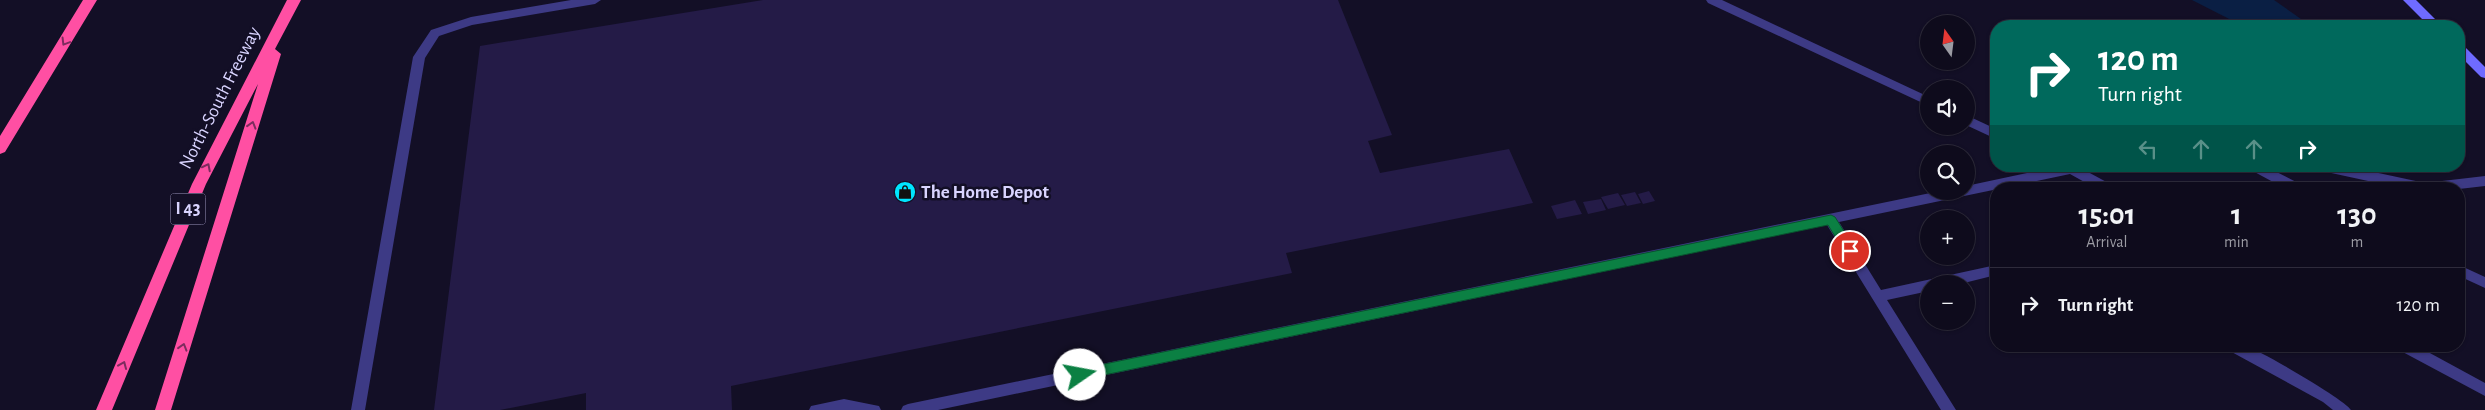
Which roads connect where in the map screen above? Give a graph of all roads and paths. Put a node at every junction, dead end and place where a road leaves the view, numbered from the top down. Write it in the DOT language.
graph roads {
  1 [pos="90,0"];
  2 [pos="294,0"];
  3 [pos="596,0"];
  4 [pos="1712,0"];
  5 [pos="2409,0"];
  6 [pos="286,14"];
  7 [pos="2430,20"];
  8 [pos="2465,54"];
  9 [pos="2485,74"];
  10 [pos="1920,98"];
  11 [pos="1975,124"];
  12 [pos="1990,131"];
  13 [pos="0,148"];
  14 [pos="2047,172"];
  15 [pos="2077,172"];
  16 [pos="2265,172"];
  17 [pos="2350,172"];
  18 [pos="2485,181"];
  19 [pos="2004,182"];
  20 [pos="2095,182"];
  21 [pos="2284,182"];
  22 [pos="2397,182"];
  23 [pos="2465,183"];
  24 [pos="1990,185"];
  25 [pos="1975,189"];
  26 [pos="1924,200"];
  27 [pos="1831,220"];
  28 [pos="1990,271"];
  29 [pos="2465,273"];
  30 [pos="1974,275"];
  31 [pos="2485,283"];
  32 [pos="1920,287"];
  33 [pos="1878,296"];
  34 [pos="2244,352"];
  35 [pos="2415,352"];
  36 [pos="2485,390"];
  37 [pos="104,410"];
  38 [pos="163,410"];
  39 [pos="358,410"];
  40 [pos="816,410"];
  41 [pos="874,410"];
  42 [pos="908,410"];
  43 [pos="1948,410"];
  44 [pos="2344,410"];
  1 -- 13 [label="highway, one-way"];
  2 -- 6 [label="highway, North-South Freeway / I 43"];
  3 -- 39 [label="lane"];
  4 -- 10 [label="lane"];
  5 -- 7 [label="main road"];
  37 -- 6 [label="highway, North-South Freeway / I 43, one-way"];
  38 -- 6 [label="highway, one-way"];
  8 -- 9 [label="main road"];
  11 -- 12 [label="lane"];
  14 -- 19 [label="lane"];
  15 -- 20 [label="lane"];
  16 -- 21 [label="lane"];
  17 -- 22 [label="lane"];
  18 -- 23 [label="lane"];
  24 -- 25 [label="lane"];
  26 -- 27 [label="lane"];
  27 -- 33 [label="lane"];
  27 -- 42 [label="lane"];
  28 -- 30 [label="lane"];
  29 -- 31 [label="lane"];
  32 -- 33 [label="lane"];
  33 -- 43 [label="lane"];
  34 -- 44 [label="lane"];
  35 -- 36 [label="lane"];
  40 -- 41 [label="lane"];
}
